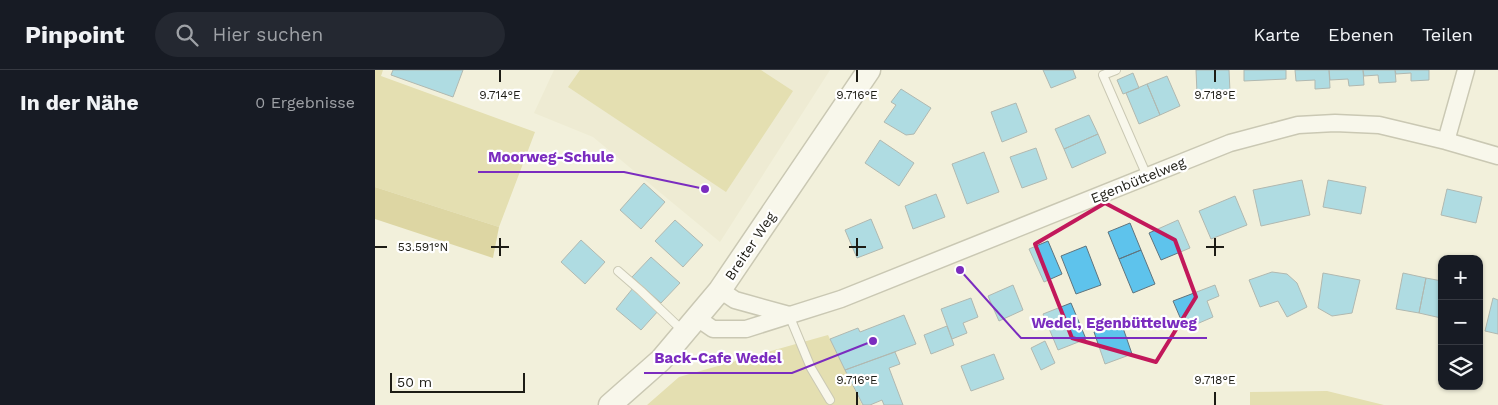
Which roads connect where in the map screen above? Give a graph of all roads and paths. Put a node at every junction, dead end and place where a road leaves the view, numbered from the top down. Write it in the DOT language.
graph roads {
  1 [pos="869,70"];
  2 [pos="1116,70"];
  3 [pos="1466,70"];
  4 [pos="1446,141"];
  5 [pos="1498,156"];
  6 [pos="1147,176"];
  7 [pos="618,271"];
  8 [pos="720,290"];
  9 [pos="789,315"];
  10 [pos="691,325"];
  11 [pos="830,400"];
  12 [pos="610,405"];
  1 -- 8 [label="street, Breiter Weg"];
  2 -- 6 [label="lane"];
  3 -- 4 [label="street"];
  4 -- 5 [label="street, Egenbüttelweg"];
  4 -- 6 [label="street, Egenbüttelweg"];
  6 -- 9 [label="street, Egenbüttelweg"];
  7 -- 10 [label="lane"];
  8 -- 9 [label="street"];
  8 -- 10 [label="street, Breiter Weg"];
  9 -- 10 [label="street, Egenbüttelweg"];
  9 -- 11 [label="lane"];
  10 -- 12 [label="street, Breiter Weg"];
}
